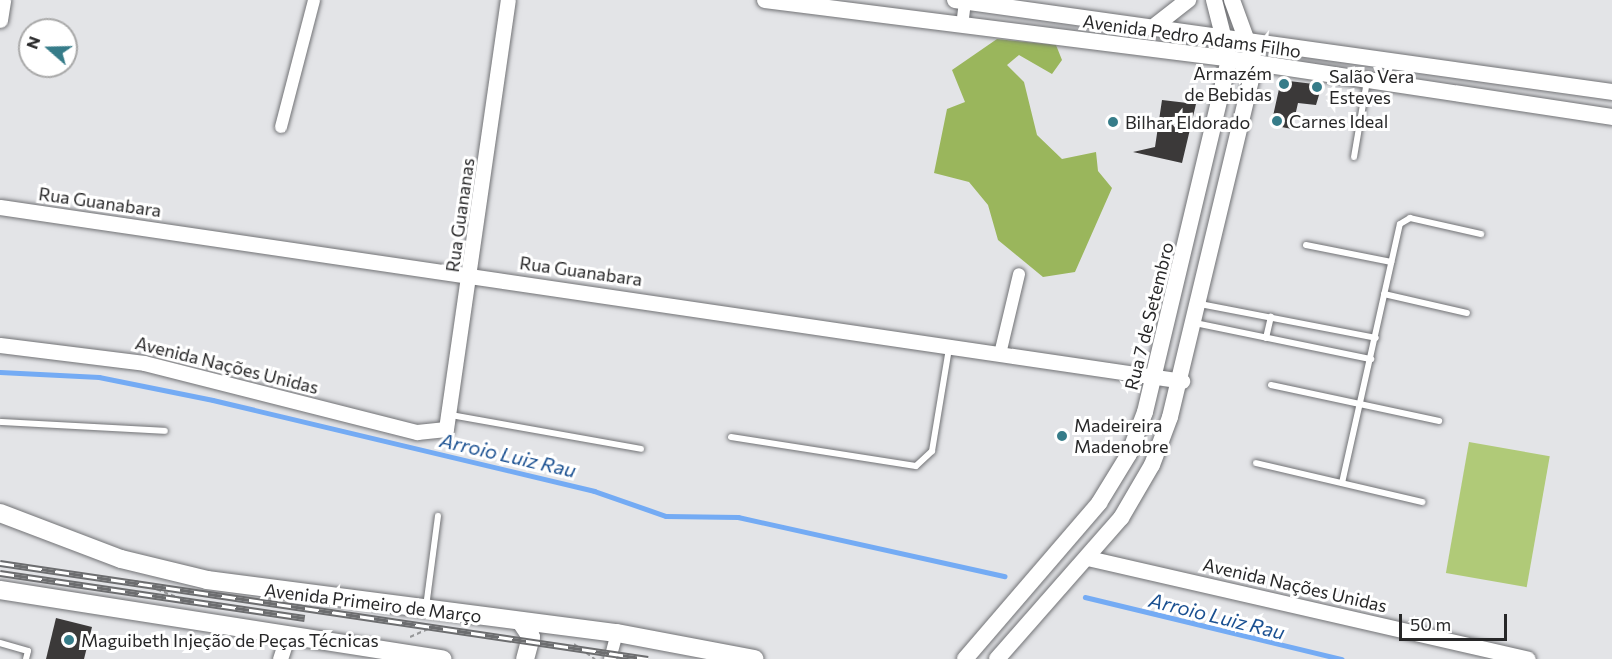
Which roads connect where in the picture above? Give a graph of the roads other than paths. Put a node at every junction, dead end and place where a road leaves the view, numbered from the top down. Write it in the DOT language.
graph roads {
  1 [pos="3,0"];
  2 [pos="314,0"];
  3 [pos="508,0"];
  4 [pos="765,0"];
  5 [pos="962,0"];
  6 [pos="1188,0"];
  7 [pos="1214,0"];
  8 [pos="1232,0"];
  9 [pos="791,2"];
  10 [pos="0,20"];
  11 [pos="1156,25"];
  12 [pos="962,26"];
  13 [pos="1225,34"];
  14 [pos="1249,37"];
  15 [pos="1229,59"];
  16 [pos="1255,63"];
  17 [pos="1367,80"];
  18 [pos="1612,92"];
  19 [pos="1612,117"];
  20 [pos="281,127"];
  21 [pos="1354,157"];
  22 [pos="0,207"];
  23 [pos="1481,234"];
  24 [pos="1306,245"];
  25 [pos="1391,262"];
  26 [pos="471,274"];
  27 [pos="1019,274"];
  28 [pos="1384,294"];
  29 [pos="1200,304"];
  30 [pos="1467,313"];
  31 [pos="1271,317"];
  32 [pos="1195,323"];
  33 [pos="1266,338"];
  34 [pos="1376,338"];
  35 [pos="0,345"];
  36 [pos="949,346"];
  37 [pos="1000,354"];
  38 [pos="1371,359"];
  39 [pos="1155,378"];
  40 [pos="1182,381"];
  41 [pos="1271,385"];
  42 [pos="1360,403"];
  43 [pos="451,415"];
  44 [pos="1439,421"];
  45 [pos="0,422"];
  46 [pos="165,431"];
  47 [pos="442,431"];
  48 [pos="731,438"];
  49 [pos="640,449"];
  50 [pos="1256,462"];
  51 [pos="1342,483"];
  52 [pos="1422,501"];
  53 [pos="0,513"];
  54 [pos="438,516"];
  55 [pos="1088,558"];
  56 [pos="0,590"];
  57 [pos="425,610"];
  58 [pos="521,622"];
  59 [pos="617,633"];
  60 [pos="287,638"];
  61 [pos="0,643"];
  62 [pos="26,659"];
  63 [pos="280,659"];
  64 [pos="443,659"];
  65 [pos="525,659"];
  66 [pos="610,659"];
  67 [pos="755,659"];
  68 [pos="965,659"];
  69 [pos="997,659"];
  70 [pos="1528,659"];
  1 -- 10 [label="street"];
  2 -- 20 [label="street"];
  3 -- 26 [label="street, Rua Guananas"];
  4 -- 9 [label="main road, Avenida Pedro Adams Filho"];
  5 -- 11 [label="main road, Avenida Pedro Adams Filho"];
  5 -- 12 [label="street"];
  6 -- 11 [label="main road"];
  7 -- 13 [label="main road, Rua 7 de Setembro"];
  8 -- 14 [label="main road"];
  9 -- 12 [label="main road, Avenida Pedro Adams Filho"];
  11 -- 13 [label="main road, Avenida Pedro Adams Filho"];
  12 -- 15 [label="main road, Avenida Pedro Adams Filho"];
  13 -- 14 [label="main road, Avenida Pedro Adams Filho"];
  13 -- 15 [label="main road, Rua 7 de Setembro"];
  14 -- 16 [label="main road"];
  14 -- 18 [label="main road, Avenida Pedro Adams Filho"];
  15 -- 16 [label="main road, Avenida Pedro Adams Filho"];
  15 -- 39 [label="main road, Rua 7 de Setembro"];
  16 -- 17 [label="main road, Avenida Pedro Adams Filho"];
  16 -- 29 [label="main road"];
  17 -- 19 [label="main road, Avenida Pedro Adams Filho"];
  17 -- 21 [label="lane"];
  22 -- 26 [label="street, Rua Guanabara"];
  23 -- 25 [label="lane"];
  24 -- 25 [label="lane"];
  25 -- 28 [label="lane"];
  26 -- 36 [label="street, Rua Guanabara"];
  26 -- 43 [label="street, Rua Guananas"];
  27 -- 37 [label="street"];
  28 -- 30 [label="lane"];
  28 -- 34 [label="lane"];
  29 -- 31 [label="lane"];
  29 -- 32 [label="main road"];
  31 -- 33 [label="lane"];
  31 -- 34 [label="lane"];
  32 -- 33 [label="lane"];
  32 -- 40 [label="main road"];
  33 -- 38 [label="lane"];
  34 -- 38 [label="lane"];
  35 -- 47 [label="street, Avenida Nações Unidas"];
  36 -- 37 [label="street, Rua Guanabara"];
  36 -- 48 [label="lane"];
  37 -- 39 [label="street, Rua Guanabara"];
  38 -- 42 [label="lane"];
  39 -- 40 [label="street, Rua Guanabara"];
  39 -- 68 [label="main road, Rua 7 de Setembro"];
  40 -- 55 [label="main road"];
  41 -- 42 [label="lane"];
  42 -- 44 [label="lane"];
  42 -- 51 [label="lane"];
  43 -- 47 [label="street, Rua Guananas"];
  43 -- 49 [label="lane"];
  45 -- 46 [label="lane"];
  50 -- 51 [label="lane"];
  51 -- 52 [label="lane"];
  53 -- 57 [label="main road, Avenida Primeiro de Março"];
  54 -- 57 [label="lane"];
  55 -- 69 [label="main road"];
  55 -- 70 [label="street, Avenida Nações Unidas"];
  56 -- 60 [label="main road"];
  57 -- 58 [label="main road, Avenida Primeiro de Março"];
  58 -- 59 [label="main road, Avenida Primeiro de Março"];
  58 -- 65 [label="main road"];
  59 -- 66 [label="street"];
  59 -- 67 [label="main road, Avenida Primeiro de Março"];
  60 -- 63 [label="street"];
  60 -- 64 [label="main road"];
  61 -- 62 [label="lane"];
}
